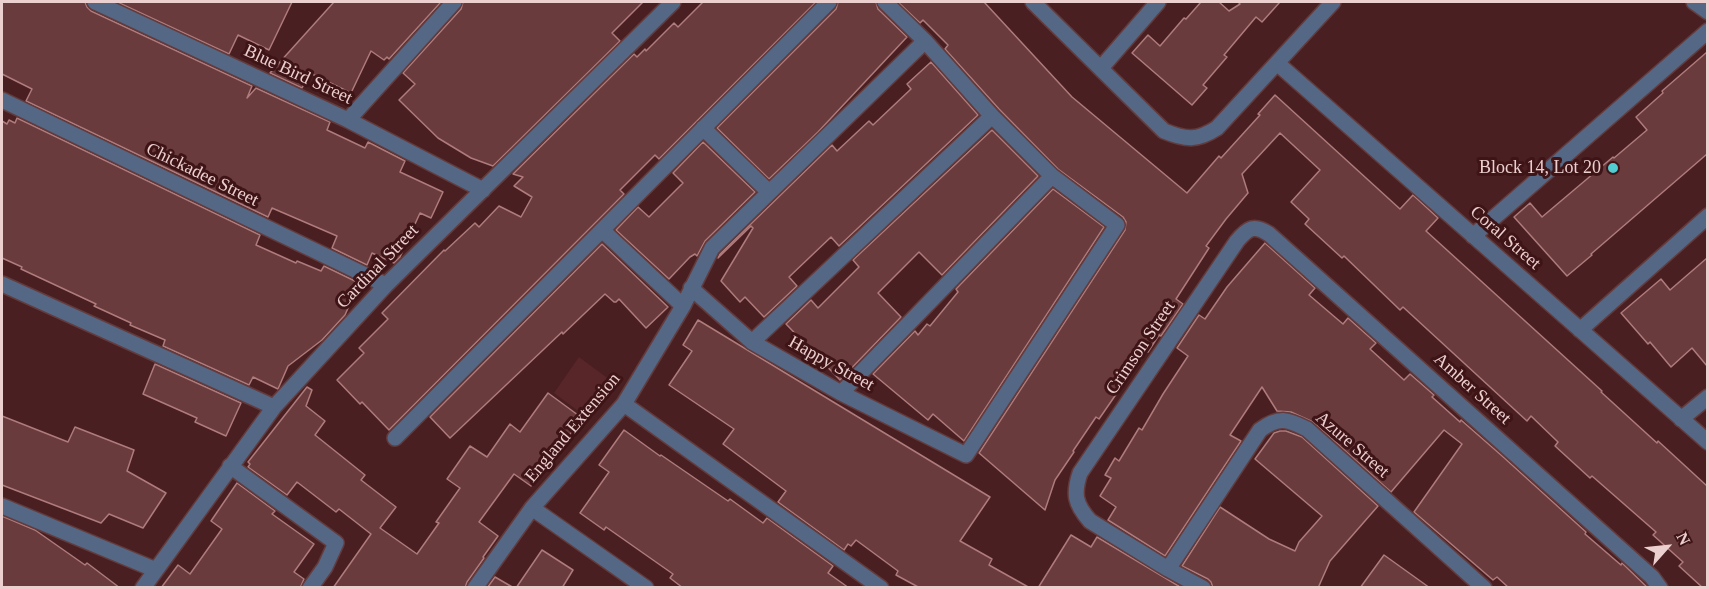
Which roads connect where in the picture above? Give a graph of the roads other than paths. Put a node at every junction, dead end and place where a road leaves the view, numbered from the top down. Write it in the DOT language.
graph roads {
  1 [pos="95,2"];
  2 [pos="454,2"];
  3 [pos="673,2"];
  4 [pos="829,2"];
  5 [pos="885,2"];
  6 [pos="1033,2"];
  7 [pos="1158,2"];
  8 [pos="1333,2"];
  9 [pos="1694,2"];
  10 [pos="1707,12"];
  11 [pos="1707,31"];
  12 [pos="925,41"];
  13 [pos="1277,63"];
  14 [pos="1101,68"];
  15 [pos="2,100"];
  16 [pos="992,116"];
  17 [pos="348,120"];
  18 [pos="703,128"];
  19 [pos="1052,176"];
  20 [pos="483,190"];
  21 [pos="769,192"];
  22 [pos="1707,216"];
  23 [pos="1252,228"];
  24 [pos="602,230"];
  25 [pos="1473,236"];
  26 [pos="2,284"];
  27 [pos="386,285"];
  28 [pos="691,288"];
  29 [pos="683,306"];
  30 [pos="1580,330"];
  31 [pos="752,342"];
  32 [pos="841,393"];
  33 [pos="1707,396"];
  34 [pos="624,404"];
  35 [pos="274,407"];
  36 [pos="1681,419"];
  37 [pos="395,438"];
  38 [pos="1707,442"];
  39 [pos="230,466"];
  40 [pos="2,506"];
  41 [pos="532,508"];
  42 [pos="1168,569"];
  43 [pos="156,570"];
  44 [pos="646,587"];
  45 [pos="143,588"];
  46 [pos="310,588"];
  47 [pos="475,588"];
  48 [pos="881,588"];
  49 [pos="1203,588"];
  50 [pos="1484,588"];
  51 [pos="1660,588"];
  1 -- 17 [label="street, Blue Bird Street"];
  2 -- 17 [label="street"];
  3 -- 20 [label="street, Cardinal Street"];
  4 -- 18 [label="street"];
  5 -- 12 [label="street"];
  6 -- 14 [label="street"];
  7 -- 14 [label="street"];
  8 -- 13 [label="street"];
  9 -- 10 [label="street"];
  11 -- 25 [label="street"];
  12 -- 16 [label="street"];
  12 -- 21 [label="street, England Extension"];
  13 -- 14 [label="street"];
  13 -- 25 [label="street, Coral Street"];
  15 -- 27 [label="street, Chickadee Street"];
  16 -- 19 [label="street"];
  16 -- 31 [label="street"];
  17 -- 20 [label="street, Blue Bird Street"];
  18 -- 21 [label="street"];
  18 -- 24 [label="street"];
  19 -- 32 [label="street"];
  19 -- 32 [label="street, Happy Street"];
  20 -- 27 [label="street, Cardinal Street"];
  21 -- 28 [label="street, England Extension"];
  22 -- 30 [label="street"];
  23 -- 42 [label="street, Crimson Street"];
  23 -- 51 [label="street, Amber Street"];
  24 -- 29 [label="street"];
  24 -- 37 [label="street"];
  25 -- 30 [label="street, Coral Street"];
  26 -- 35 [label="street"];
  27 -- 35 [label="street, Cardinal Street"];
  28 -- 29 [label="street, England Extension"];
  28 -- 31 [label="street, Happy Street"];
  29 -- 34 [label="street, England Extension"];
  30 -- 36 [label="street, Coral Street"];
  31 -- 32 [label="street, Happy Street"];
  33 -- 36 [label="street"];
  34 -- 41 [label="street, England Extension"];
  34 -- 48 [label="street"];
  35 -- 39 [label="street, Cardinal Street"];
  36 -- 38 [label="street, Coral Street"];
  39 -- 43 [label="street, Cardinal Street"];
  39 -- 46 [label="street"];
  40 -- 43 [label="street"];
  41 -- 44 [label="street"];
  41 -- 47 [label="street, England Extension"];
  42 -- 49 [label="street"];
  42 -- 50 [label="street, Azure Street"];
  43 -- 45 [label="street, Cardinal Street"];
}
